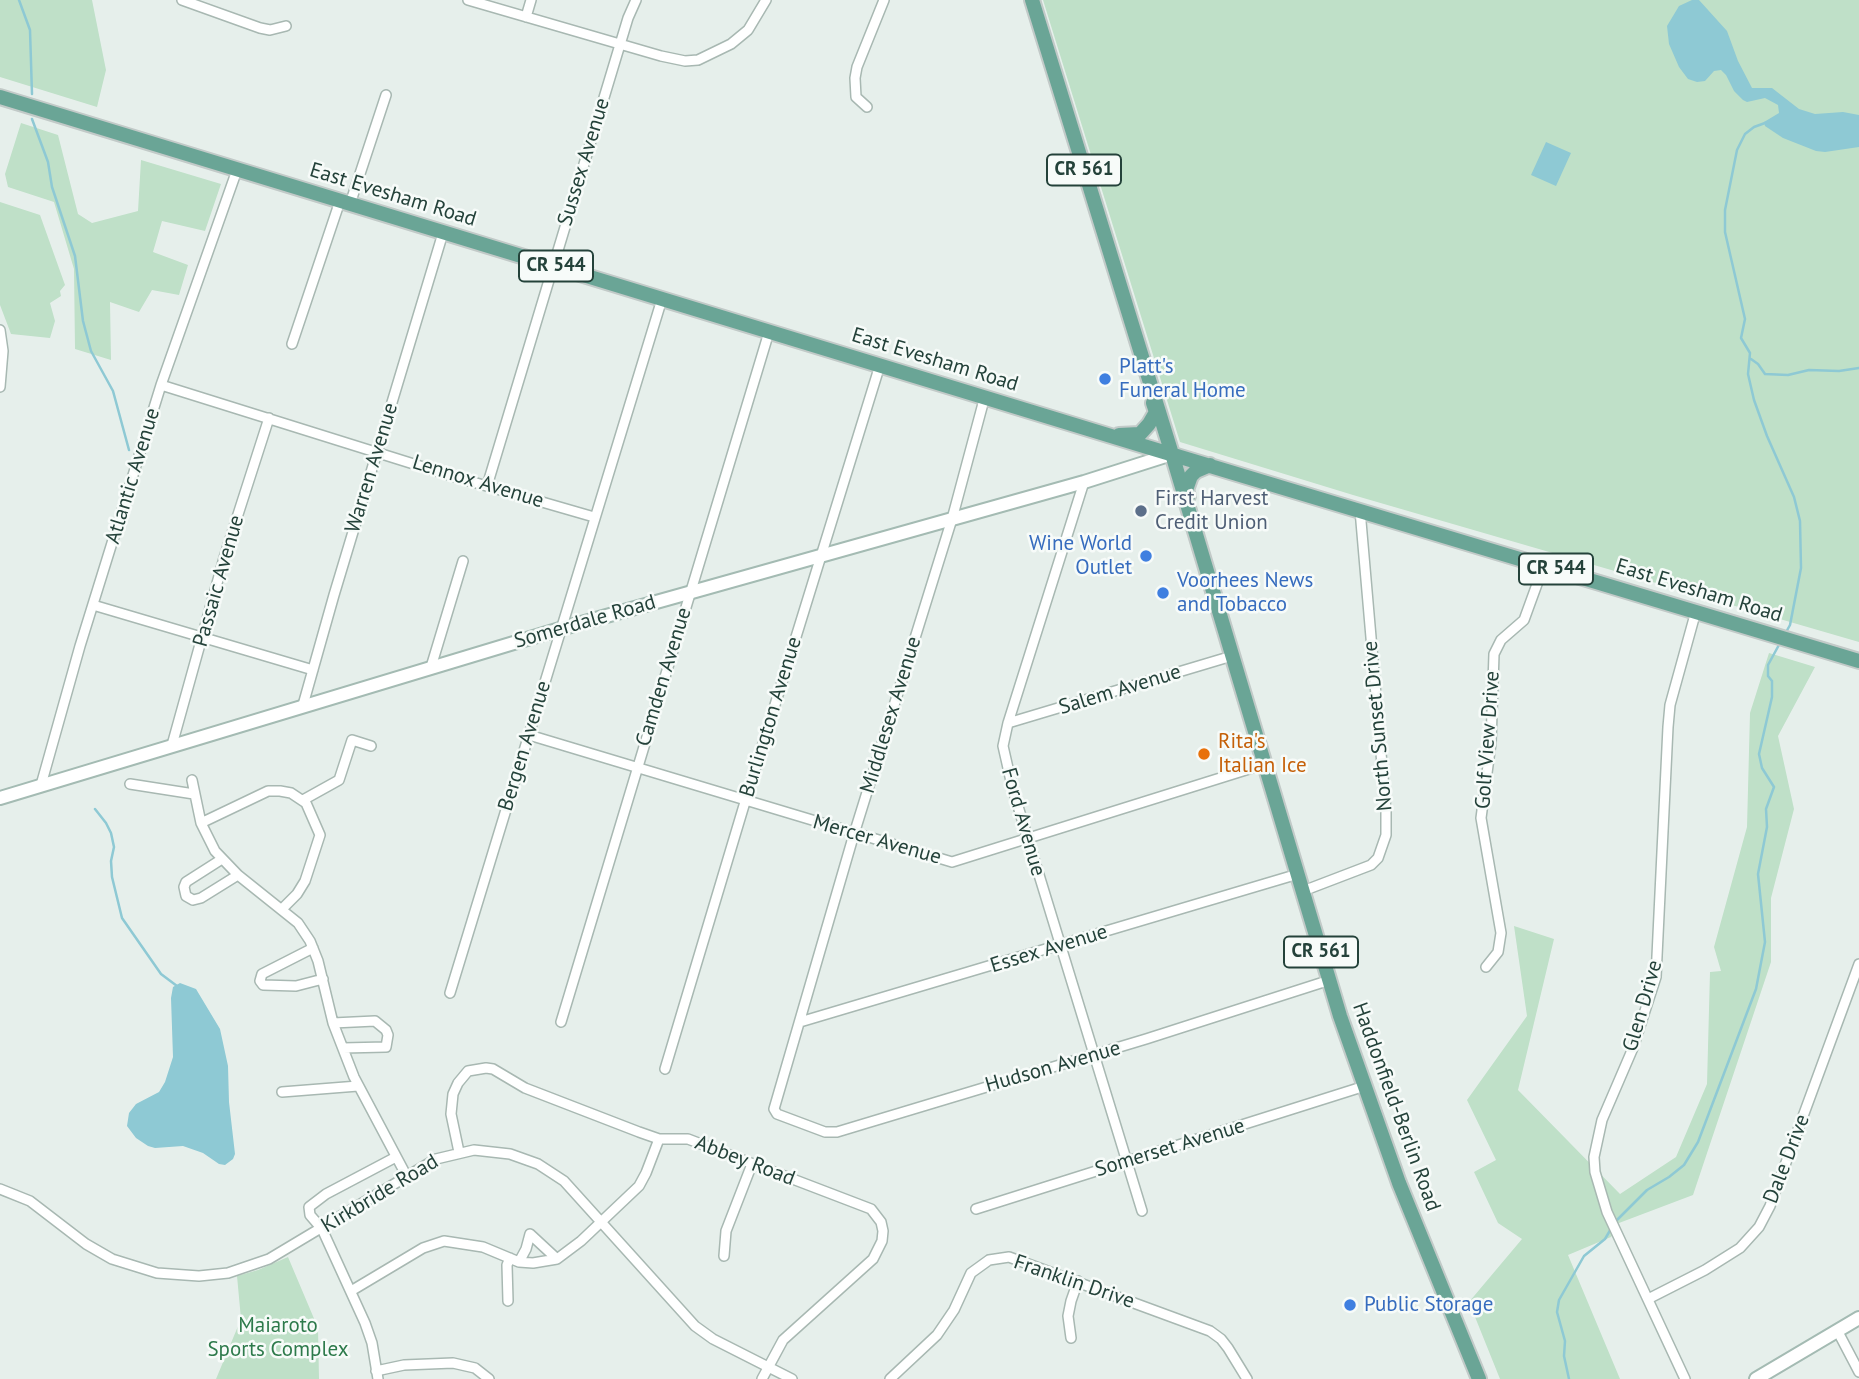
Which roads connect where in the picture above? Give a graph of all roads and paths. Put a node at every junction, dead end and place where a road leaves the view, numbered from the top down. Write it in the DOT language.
graph roads {
  1 [pos="182,0"];
  2 [pos="468,0"];
  3 [pos="531,0"];
  4 [pos="636,0"];
  5 [pos="766,0"];
  6 [pos="884,0"];
  7 [pos="1032,0"];
  8 [pos="526,18"];
  9 [pos="286,26"];
  10 [pos="620,45"];
  11 [pos="386,95"];
  12 [pos="0,97"];
  13 [pos="867,107"];
  14 [pos="237,170"];
  15 [pos="345,202"];
  16 [pos="443,233"];
  17 [pos="553,265"];
  18 [pos="662,299"];
  19 [pos="0,330"];
  20 [pos="769,332"];
  21 [pos="292,344"];
  22 [pos="880,365"];
  23 [pos="161,384"];
  24 [pos="0,387"];
  25 [pos="985,396"];
  26 [pos="1155,400"];
  27 [pos="269,418"];
  28 [pos="1111,435"];
  29 [pos="377,451"];
  30 [pos="1171,454"];
  31 [pos="1210,465"];
  32 [pos="1084,482"];
  33 [pos="487,485"];
  34 [pos="1185,500"];
  35 [pos="1360,510"];
  36 [pos="594,517"];
  37 [pos="952,519"];
  38 [pos="822,555"];
  39 [pos="463,561"];
  40 [pos="1544,565"];
  41 [pos="690,592"];
  42 [pos="93,605"];
  43 [pos="1696,611"];
  44 [pos="560,629"];
  45 [pos="202,637"];
  46 [pos="1232,656"];
  47 [pos="1859,661"];
  48 [pos="431,667"];
  49 [pos="313,670"];
  50 [pos="303,705"];
  51 [pos="1008,723"];
  52 [pos="529,735"];
  53 [pos="172,745"];
  54 [pos="371,746"];
  55 [pos="1265,764"];
  56 [pos="637,769"];
  57 [pos="192,780"];
  58 [pos="130,784"];
  59 [pos="41,785"];
  60 [pos="194,794"];
  61 [pos="0,798"];
  62 [pos="303,800"];
  63 [pos="745,802"];
  64 [pos="201,823"];
  65 [pos="854,834"];
  66 [pos="1027,838"];
  67 [pos="222,859"];
  68 [pos="1298,874"];
  69 [pos="238,875"];
  70 [pos="1303,891"];
  71 [pos="282,909"];
  72 [pos="1060,946"];
  73 [pos="313,948"];
  74 [pos="1859,964"];
  75 [pos="1486,967"];
  76 [pos="323,979"];
  77 [pos="1330,980"];
  78 [pos="450,993"];
  79 [pos="800,1022"];
  80 [pos="333,1023"];
  81 [pos="561,1023"];
  82 [pos="342,1048"];
  83 [pos="1093,1055"];
  84 [pos="665,1069"];
  85 [pos="358,1086"];
  86 [pos="1365,1086"];
  87 [pos="282,1092"];
  88 [pos="776,1114"];
  89 [pos="659,1139"];
  90 [pos="459,1152"];
  91 [pos="396,1157"];
  92 [pos="1126,1163"];
  93 [pos="752,1164"];
  94 [pos="406,1175"];
  95 [pos="0,1189"];
  96 [pos="976,1209"];
  97 [pos="1142,1211"];
  98 [pos="602,1221"];
  99 [pos="321,1229"];
  100 [pos="724,1255"];
  101 [pos="557,1259"];
  102 [pos="514,1260"];
  103 [pos="1078,1281"];
  104 [pos="351,1291"];
  105 [pos="1648,1299"];
  106 [pos="508,1301"];
  107 [pos="1859,1318"];
  108 [pos="1837,1330"];
  109 [pos="1072,1338"];
  110 [pos="769,1367"];
  111 [pos="1859,1371"];
  112 [pos="377,1375"];
  113 [pos="489,1379"];
  114 [pos="762,1379"];
  115 [pos="792,1379"];
  116 [pos="890,1379"];
  117 [pos="1247,1379"];
  118 [pos="1479,1379"];
  119 [pos="1685,1379"];
  120 [pos="1756,1379"];
  1 -- 9 [label="street"];
  2 -- 8 [label="street"];
  3 -- 8 [label="street"];
  4 -- 10 [label="street, Sussex Avenue"];
  5 -- 10 [label="street"];
  6 -- 13 [label="street"];
  7 -- 26 [label="main road, Haddonfield-Berlin Road / CR 561"];
  8 -- 10 [label="street"];
  10 -- 17 [label="street, Sussex Avenue"];
  11 -- 15 [label="street"];
  12 -- 14 [label="main road, East Evesham Road / CR 544"];
  14 -- 15 [label="main road, East Evesham Road / CR 544"];
  14 -- 23 [label="street, Atlantic Avenue"];
  15 -- 16 [label="main road, East Evesham Road / CR 544"];
  15 -- 21 [label="street"];
  16 -- 17 [label="main road, East Evesham Road / CR 544"];
  16 -- 29 [label="street, Warren Avenue"];
  17 -- 18 [label="main road, East Evesham Road / CR 544"];
  17 -- 33 [label="street, Sussex Avenue"];
  18 -- 20 [label="main road, East Evesham Road / CR 544"];
  18 -- 36 [label="street, Bergen Avenue"];
  19 -- 24 [label="street"];
  20 -- 22 [label="main road, East Evesham Road / CR 544"];
  20 -- 41 [label="street, Camden Avenue"];
  22 -- 25 [label="main road, East Evesham Road / CR 544"];
  22 -- 38 [label="street, Burlington Avenue"];
  23 -- 27 [label="street, Lennox Avenue"];
  23 -- 42 [label="street, Atlantic Avenue"];
  25 -- 28 [label="main road, East Evesham Road / CR 544"];
  25 -- 37 [label="street, Middlesex Avenue"];
  26 -- 28 [label="main road"];
  26 -- 30 [label="main road, Haddonfield-Berlin Road / CR 561"];
  27 -- 29 [label="street, Lennox Avenue"];
  27 -- 45 [label="street, Passaic Avenue"];
  28 -- 30 [label="main road, East Evesham Road / CR 544"];
  29 -- 33 [label="street, Lennox Avenue"];
  29 -- 49 [label="street, Warren Avenue"];
  30 -- 31 [label="main road, East Evesham Road / CR 544"];
  30 -- 32 [label="main road, Somerdale Road"];
  30 -- 34 [label="main road, Haddonfield-Berlin Road / CR 561"];
  31 -- 34 [label="main road"];
  31 -- 35 [label="main road, East Evesham Road / CR 544"];
  32 -- 37 [label="main road, Somerdale Road"];
  32 -- 51 [label="street, Ford Avenue"];
  33 -- 36 [label="street, Lennox Avenue"];
  34 -- 46 [label="main road, Haddonfield-Berlin Road / CR 561"];
  35 -- 40 [label="main road, East Evesham Road / CR 544"];
  35 -- 70 [label="street, North Sunset Drive"];
  36 -- 44 [label="street, Bergen Avenue"];
  37 -- 38 [label="main road, Somerdale Road"];
  37 -- 65 [label="street, Middlesex Avenue"];
  38 -- 41 [label="main road, Somerdale Road"];
  38 -- 63 [label="street, Burlington Avenue"];
  39 -- 48 [label="street"];
  40 -- 43 [label="main road, East Evesham Road / CR 544"];
  40 -- 75 [label="street, Golf View Drive"];
  41 -- 44 [label="main road, Somerdale Road"];
  41 -- 56 [label="street, Camden Avenue"];
  42 -- 45 [label="street"];
  42 -- 59 [label="street, Atlantic Avenue"];
  43 -- 47 [label="main road, East Evesham Road / CR 544"];
  43 -- 105 [label="street, Glen Drive"];
  44 -- 48 [label="main road, Somerdale Road"];
  44 -- 52 [label="street, Bergen Avenue"];
  45 -- 49 [label="street"];
  45 -- 53 [label="street, Passaic Avenue"];
  46 -- 51 [label="street, Salem Avenue"];
  46 -- 55 [label="main road, Haddonfield-Berlin Road / CR 561"];
  48 -- 50 [label="main road, Somerdale Road"];
  49 -- 50 [label="street, Warren Avenue"];
  50 -- 53 [label="main road, Somerdale Road"];
  51 -- 66 [label="street, Ford Avenue"];
  52 -- 56 [label="street, Mercer Avenue"];
  52 -- 78 [label="street, Bergen Avenue"];
  53 -- 59 [label="main road, Somerdale Road"];
  54 -- 62 [label="street"];
  55 -- 66 [label="street, Mercer Avenue"];
  55 -- 68 [label="main road, Haddonfield-Berlin Road / CR 561"];
  56 -- 63 [label="street, Mercer Avenue"];
  56 -- 81 [label="street, Camden Avenue"];
  57 -- 60 [label="street"];
  58 -- 60 [label="street"];
  59 -- 61 [label="main road, Somerdale Road"];
  60 -- 64 [label="street"];
  62 -- 64 [label="street"];
  62 -- 71 [label="street"];
  63 -- 65 [label="street, Mercer Avenue"];
  63 -- 84 [label="street, Burlington Avenue"];
  64 -- 67 [label="street"];
  65 -- 66 [label="street, Mercer Avenue"];
  65 -- 79 [label="street, Middlesex Avenue"];
  66 -- 72 [label="street, Ford Avenue"];
  67 -- 69 [label="street"];
  67 -- 69 [label="street"];
  68 -- 70 [label="main road, Haddonfield-Berlin Road / CR 561"];
  68 -- 72 [label="street, Essex Avenue"];
  69 -- 71 [label="street"];
  70 -- 77 [label="main road, Haddonfield-Berlin Road / CR 561"];
  71 -- 73 [label="street"];
  72 -- 79 [label="street, Essex Avenue"];
  72 -- 83 [label="street, Ford Avenue"];
  73 -- 76 [label="street"];
  73 -- 76 [label="street"];
  74 -- 105 [label="street, Dale Drive"];
  76 -- 80 [label="street"];
  77 -- 83 [label="street, Hudson Avenue"];
  77 -- 86 [label="main road, Haddonfield-Berlin Road / CR 561"];
  79 -- 88 [label="street, Middlesex Avenue"];
  80 -- 82 [label="street"];
  80 -- 82 [label="street"];
  82 -- 85 [label="street"];
  83 -- 88 [label="street, Hudson Avenue"];
  83 -- 92 [label="street, Ford Avenue"];
  85 -- 87 [label="street"];
  85 -- 91 [label="street"];
  86 -- 92 [label="street, Somerset Avenue"];
  86 -- 118 [label="main road, Haddonfield-Berlin Road / CR 561"];
  89 -- 90 [label="street, Abbey Road"];
  89 -- 93 [label="street, Abbey Road"];
  89 -- 98 [label="street"];
  90 -- 94 [label="street, Kirkbride Road"];
  90 -- 98 [label="street, Kirkbride Road"];
  91 -- 94 [label="street"];
  91 -- 99 [label="street"];
  92 -- 96 [label="street, Somerset Avenue"];
  92 -- 97 [label="street, Ford Avenue"];
  93 -- 100 [label="street"];
  93 -- 110 [label="street, Abbey Road"];
  94 -- 99 [label="street, Kirkbride Road"];
  95 -- 99 [label="street, Kirkbride Road"];
  98 -- 101 [label="street"];
  98 -- 110 [label="street, Kirkbride Road"];
  99 -- 104 [label="street"];
  101 -- 102 [label="street"];
  101 -- 102 [label="street"];
  102 -- 104 [label="street"];
  102 -- 106 [label="street"];
  103 -- 109 [label="street"];
  103 -- 116 [label="street, Franklin Drive"];
  103 -- 117 [label="street, Franklin Drive"];
  104 -- 112 [label="street"];
  105 -- 119 [label="street, Glen Drive"];
  107 -- 108 [label="main road"];
  108 -- 111 [label="street"];
  108 -- 120 [label="main road"];
  110 -- 114 [label="street"];
  110 -- 115 [label="street, Kirkbride Road"];
  112 -- 113 [label="street"];
}
